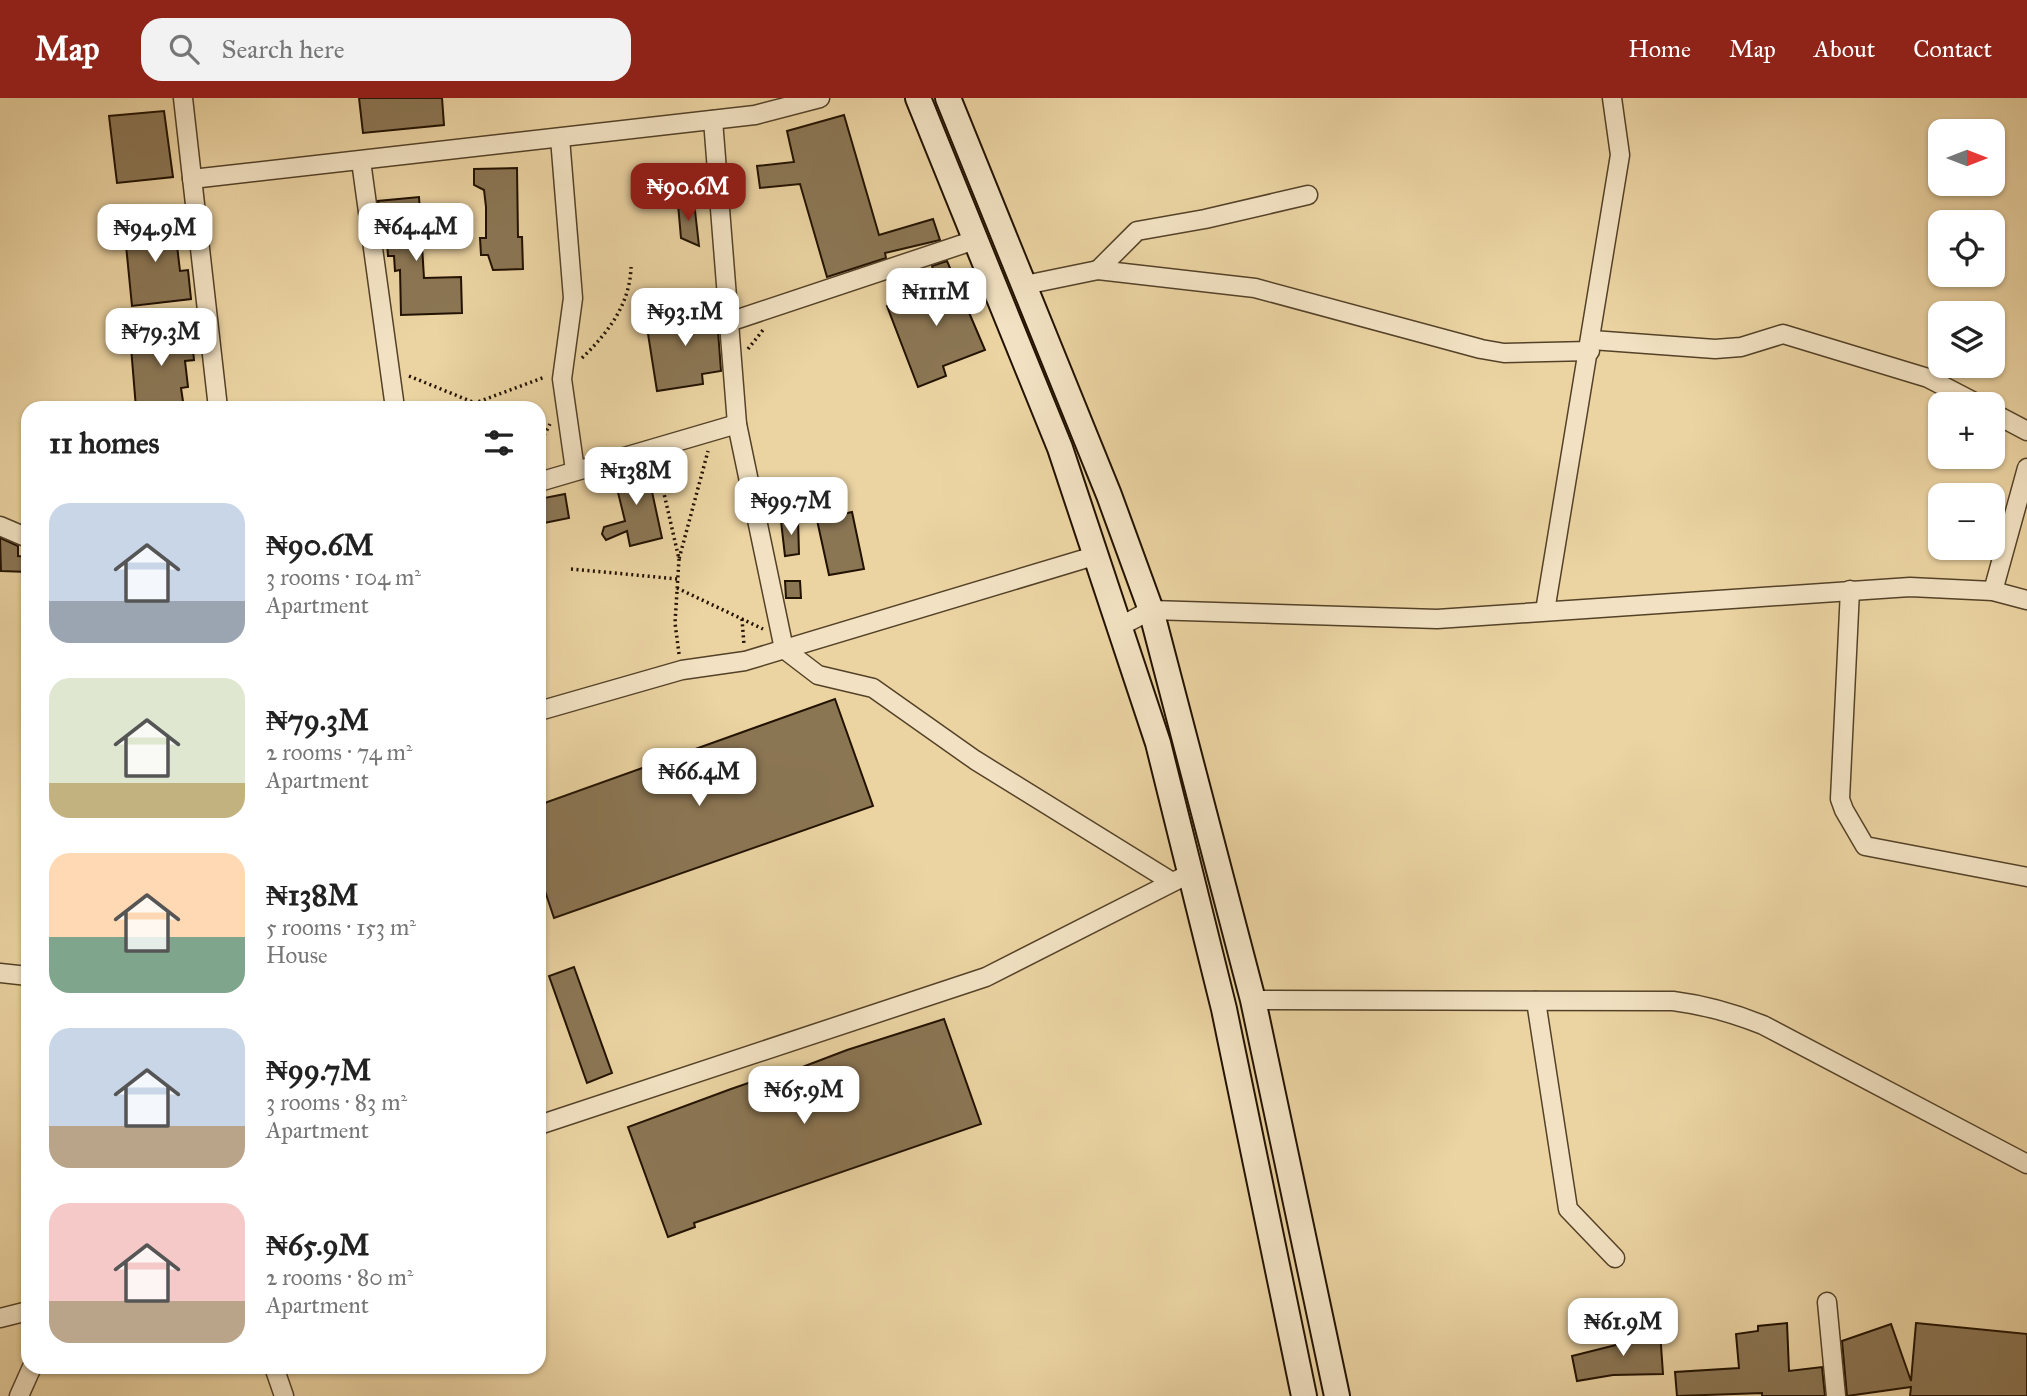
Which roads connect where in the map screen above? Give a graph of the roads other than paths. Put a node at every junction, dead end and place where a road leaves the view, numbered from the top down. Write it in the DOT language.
graph roads {
  1 [pos="183,98"];
  2 [pos="820,98"];
  3 [pos="918,98"];
  4 [pos="948,98"];
  5 [pos="1612,98"];
  6 [pos="713,120"];
  7 [pos="560,138"];
  8 [pos="361,161"];
  9 [pos="192,179"];
  10 [pos="1308,195"];
  11 [pos="978,239"];
  12 [pos="1098,270"];
  13 [pos="1025,285"];
  14 [pos="729,322"];
  15 [pos="1591,346"];
  16 [pos="1955,392"];
  17 [pos="217,401"];
  18 [pos="395,401"];
  19 [pos="2005,419"];
  20 [pos="737,424"];
  21 [pos="2027,431"];
  22 [pos="2027,468"];
  23 [pos="575,470"];
  24 [pos="546,480"];
  25 [pos="0,526"];
  26 [pos="21,535"];
  27 [pos="1094,556"];
  28 [pos="1850,590"];
  29 [pos="1993,591"];
  30 [pos="2027,600"];
  31 [pos="1150,610"];
  32 [pos="1545,611"];
  33 [pos="1117,628"];
  34 [pos="783,643"];
  35 [pos="546,709"];
  36 [pos="2027,877"];
  37 [pos="1181,878"];
  38 [pos="0,974"];
  39 [pos="21,976"];
  40 [pos="1253,1000"];
  41 [pos="1536,1001"];
  42 [pos="546,1123"];
  43 [pos="2027,1164"];
  44 [pos="1615,1258"];
  45 [pos="1827,1302"];
  46 [pos="21,1313"];
  47 [pos="0,1318"];
  48 [pos="29,1374"];
  49 [pos="276,1374"];
  50 [pos="19,1396"];
  51 [pos="284,1396"];
  52 [pos="1304,1396"];
  53 [pos="1337,1396"];
  54 [pos="1836,1396"];
  1 -- 9 [label="street"];
  2 -- 6 [label="street"];
  3 -- 11 [label="main road"];
  4 -- 13 [label="main road"];
  5 -- 15 [label="street"];
  6 -- 7 [label="street"];
  6 -- 14 [label="street"];
  7 -- 8 [label="street"];
  7 -- 23 [label="street"];
  8 -- 9 [label="street"];
  8 -- 18 [label="street"];
  9 -- 17 [label="street"];
  10 -- 12 [label="street"];
  11 -- 14 [label="street"];
  11 -- 27 [label="main road"];
  12 -- 13 [label="street"];
  12 -- 15 [label="street"];
  13 -- 31 [label="main road"];
  14 -- 20 [label="street"];
  15 -- 16 [label="street"];
  15 -- 32 [label="street"];
  19 -- 21 [label="street"];
  20 -- 23 [label="street"];
  20 -- 34 [label="street"];
  22 -- 29 [label="street"];
  23 -- 24 [label="street"];
  25 -- 26 [label="street"];
  27 -- 33 [label="main road"];
  27 -- 34 [label="street"];
  28 -- 29 [label="street"];
  28 -- 32 [label="street"];
  28 -- 36 [label="street"];
  29 -- 30 [label="street"];
  31 -- 32 [label="street"];
  31 -- 33 [label="street"];
  31 -- 40 [label="main road"];
  33 -- 37 [label="main road"];
  34 -- 35 [label="street"];
  34 -- 37 [label="street"];
  37 -- 42 [label="street"];
  37 -- 52 [label="main road"];
  38 -- 39 [label="street"];
  40 -- 41 [label="street"];
  40 -- 53 [label="main road"];
  41 -- 43 [label="street"];
  41 -- 44 [label="street"];
  45 -- 54 [label="street"];
  46 -- 47 [label="street"];
  48 -- 50 [label="street"];
  49 -- 51 [label="street"];
}
